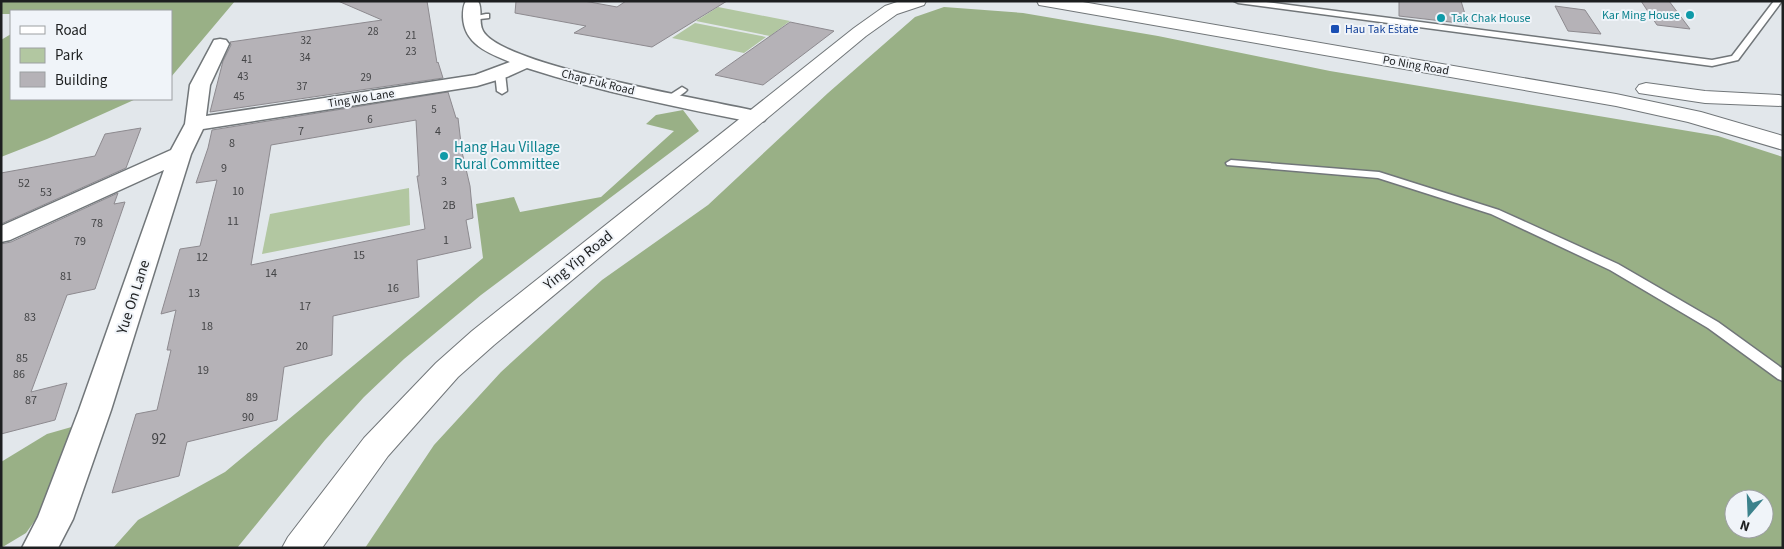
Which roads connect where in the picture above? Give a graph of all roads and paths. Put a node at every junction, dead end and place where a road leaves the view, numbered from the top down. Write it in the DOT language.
graph roads {
  1 [pos="918,1"];
  2 [pos="1045,1"];
  3 [pos="1116,1"];
  4 [pos="1238,1"];
  5 [pos="1778,1"];
  6 [pos="890,6"];
  7 [pos="475,10"];
  8 [pos="220,44"];
  9 [pos="525,62"];
  10 [pos="1781,101"];
  11 [pos="757,117"];
  12 [pos="195,124"];
  13 [pos="1783,138"];
  14 [pos="1783,143"];
  15 [pos="180,154"];
  16 [pos="1231,163"];
  17 [pos="1,235"];
  18 [pos="1783,376"];
  19 [pos="40,548"];
  20 [pos="301,548"];
  1 -- 6 [label="main road, Ying Yip Road"];
  2 -- 14 [label="main road, Po Ning Road"];
  3 -- 10 [label="main road, Po Ning Road"];
  4 -- 5 [label="lane"];
  6 -- 11 [label="main road, Ying Yip Road"];
  7 -- 9 [label="street, Chap Fuk Road"];
  8 -- 12 [label="street, Yue On Lane"];
  9 -- 11 [label="street, Chap Fuk Road"];
  9 -- 12 [label="street, Ting Wo Lane"];
  10 -- 13 [label="main road"];
  11 -- 20 [label="main road, Ying Yip Road"];
  12 -- 15 [label="street, Yue On Lane"];
  15 -- 17 [label="street"];
  15 -- 19 [label="street, Yue On Lane"];
  16 -- 18 [label="lane"];
}
